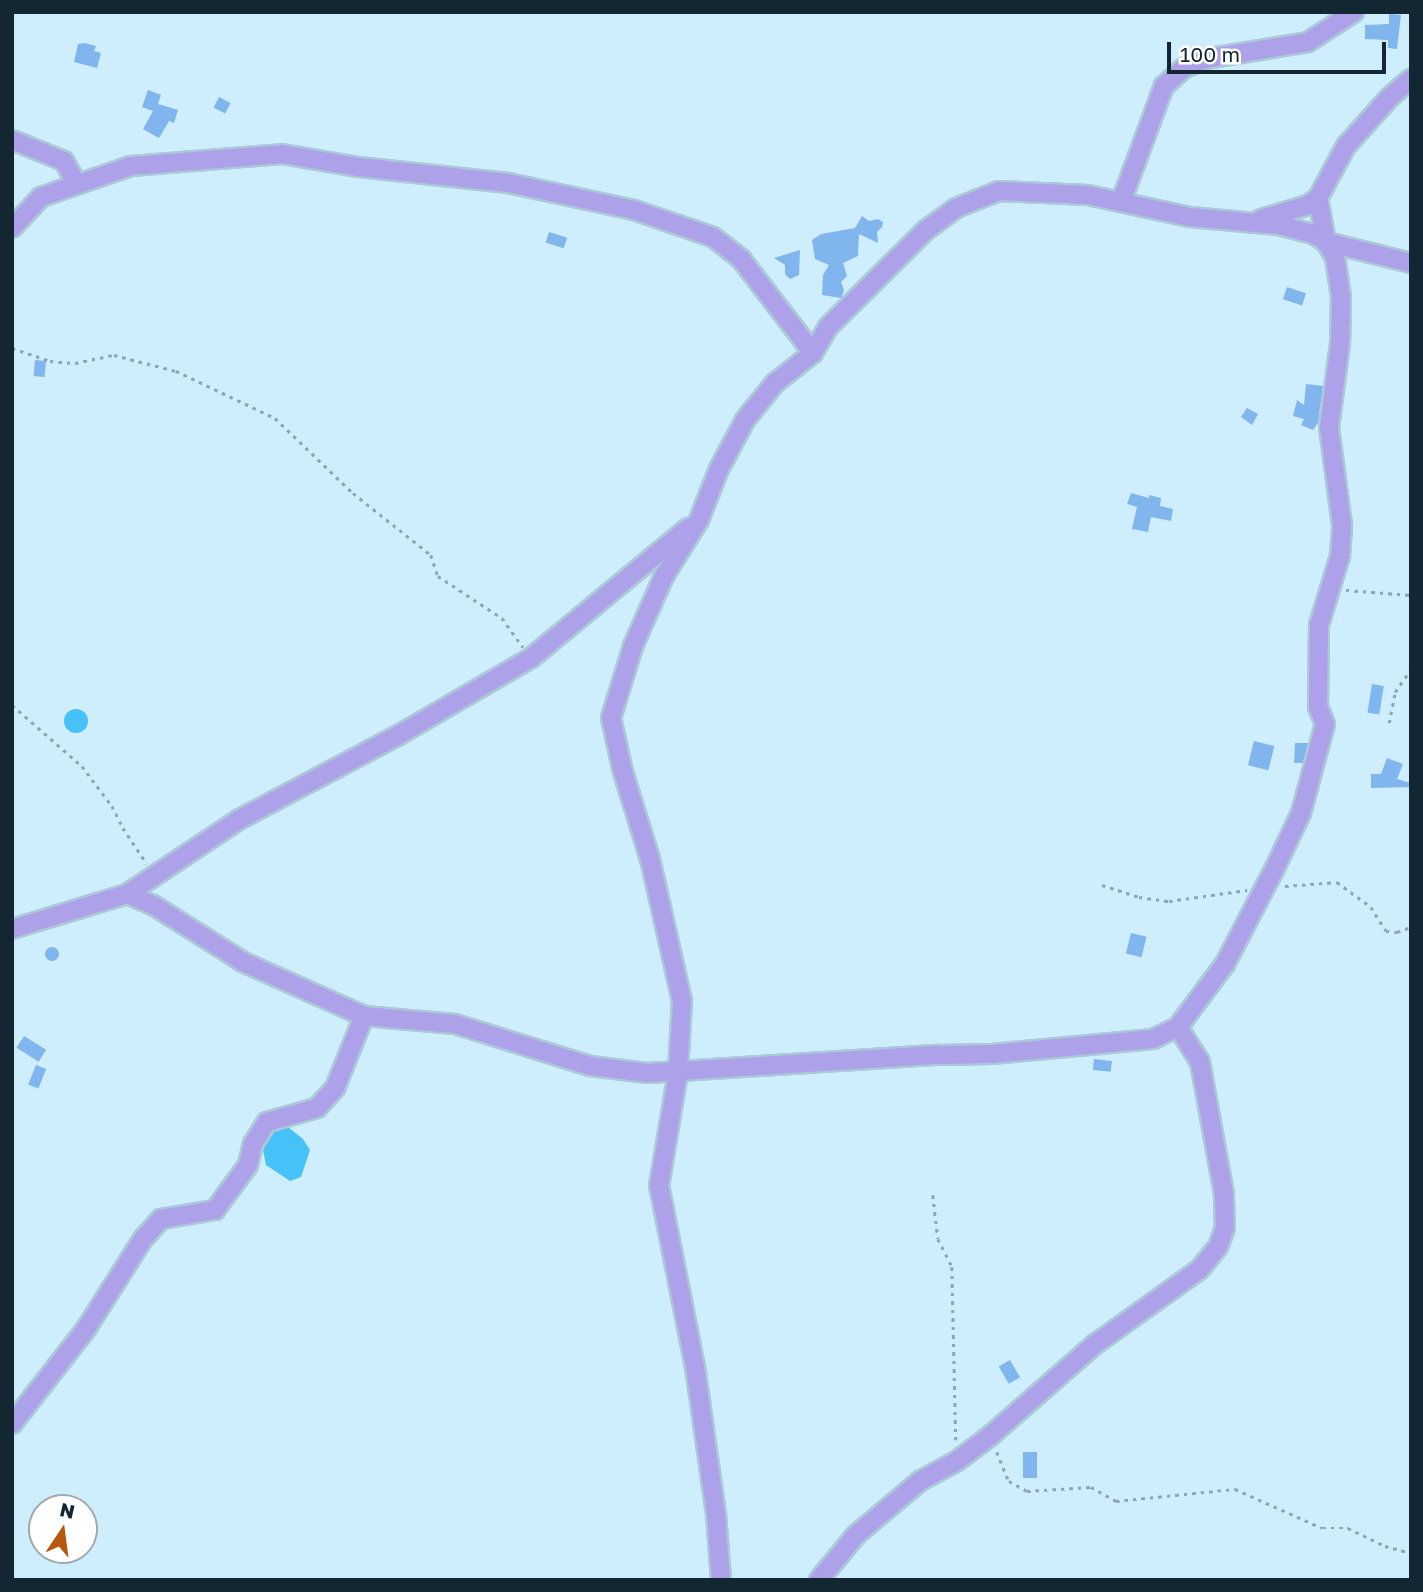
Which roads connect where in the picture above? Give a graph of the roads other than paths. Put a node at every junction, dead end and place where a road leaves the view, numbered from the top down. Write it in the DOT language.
graph roads {
  1 [pos="1354,12"];
  2 [pos="1411,79"];
  3 [pos="12,140"];
  4 [pos="76,183"];
  5 [pos="1318,198"];
  6 [pos="1121,202"];
  7 [pos="1248,221"];
  8 [pos="12,228"];
  9 [pos="1326,242"];
  10 [pos="1411,263"];
  11 [pos="813,353"];
  12 [pos="699,520"];
  13 [pos="127,894"];
  14 [pos="12,929"];
  15 [pos="364,1016"];
  16 [pos="1178,1027"];
  17 [pos="678,1072"];
  18 [pos="12,1424"];
  19 [pos="721,1580"];
  20 [pos="819,1580"];
  1 -- 6 [label="street"];
  2 -- 5 [label="street"];
  3 -- 4 [label="street"];
  4 -- 8 [label="street"];
  4 -- 11 [label="street"];
  5 -- 7 [label="street"];
  5 -- 9 [label="street"];
  6 -- 7 [label="street"];
  6 -- 11 [label="street"];
  7 -- 9 [label="street"];
  9 -- 10 [label="street"];
  9 -- 16 [label="street"];
  11 -- 12 [label="street"];
  12 -- 13 [label="street"];
  12 -- 17 [label="street"];
  13 -- 14 [label="street"];
  13 -- 15 [label="street"];
  15 -- 17 [label="street"];
  15 -- 18 [label="street"];
  16 -- 17 [label="street"];
  16 -- 20 [label="street"];
  17 -- 19 [label="street"];
}
